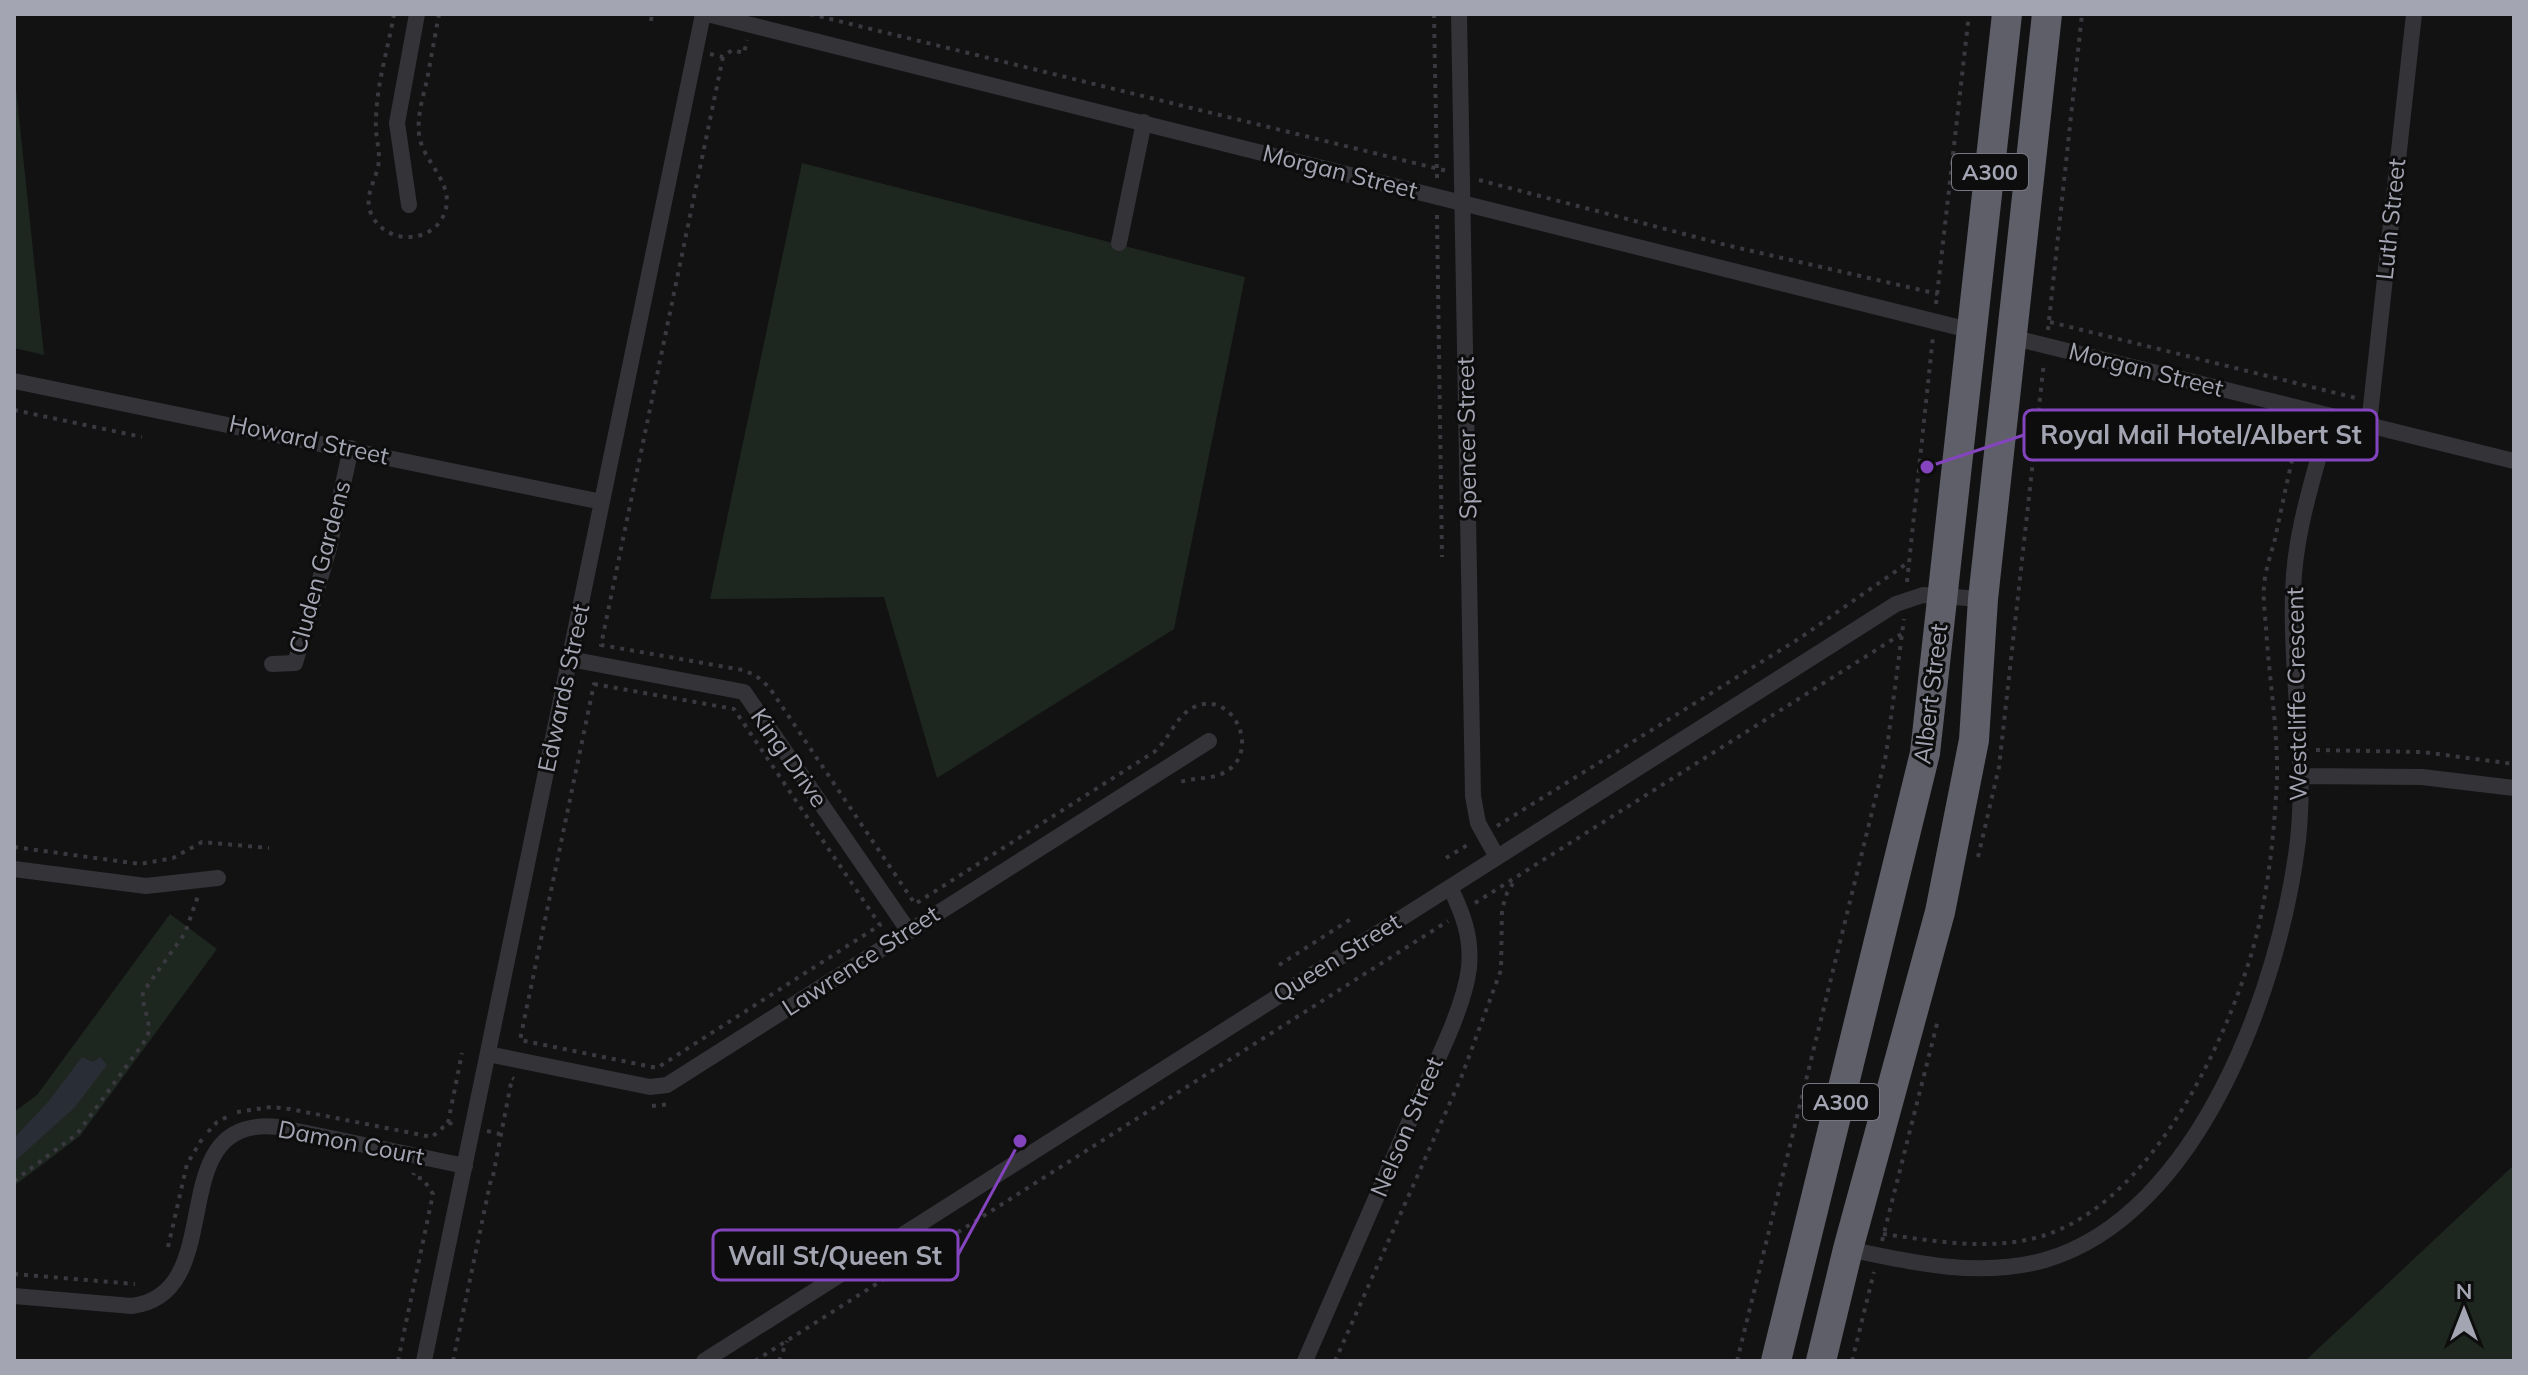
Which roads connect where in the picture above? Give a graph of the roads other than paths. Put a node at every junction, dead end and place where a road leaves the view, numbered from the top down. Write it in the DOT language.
graph roads {
  1 [pos="417,14"];
  2 [pos="705,14"];
  3 [pos="1459,14"];
  4 [pos="2007,14"];
  5 [pos="2047,14"];
  6 [pos="2414,14"];
  7 [pos="1144,122"];
  8 [pos="1463,202"];
  9 [pos="409,205"];
  10 [pos="1119,243"];
  11 [pos="1973,331"];
  12 [pos="2011,337"];
  13 [pos="14,381"];
  14 [pos="2330,416"];
  15 [pos="2369,424"];
  16 [pos="351,448"];
  17 [pos="2514,461"];
  18 [pos="602,502"];
  19 [pos="1943,595"];
  20 [pos="1983,599"];
  21 [pos="570,659"];
  22 [pos="272,664"];
  23 [pos="1209,741"];
  24 [pos="2302,776"];
  25 [pos="2514,788"];
  26 [pos="1497,857"];
  27 [pos="14,869"];
  28 [pos="210,879"];
  29 [pos="1450,887"];
  30 [pos="908,930"];
  31 [pos="488,1054"];
  32 [pos="465,1166"];
  33 [pos="1848,1249"];
  34 [pos="14,1296"];
  35 [pos="706,1360"];
  36 [pos="424,1361"];
  37 [pos="1305,1361"];
  38 [pos="1776,1361"];
  39 [pos="1821,1361"];
  1 -- 9 [label="street"];
  2 -- 7 [label="street, Morgan Street"];
  2 -- 18 [label="street, Edwards Street"];
  3 -- 8 [label="street, Spencer Street"];
  4 -- 11 [label="highway, Albert Street / A300"];
  5 -- 12 [label="highway, Albert Street / A300"];
  6 -- 15 [label="street, Luth Street"];
  7 -- 8 [label="street, Morgan Street"];
  7 -- 10 [label="street"];
  8 -- 11 [label="street, Morgan Street"];
  8 -- 26 [label="street, Spencer Street"];
  11 -- 19 [label="highway, Albert Street / A300"];
  12 -- 14 [label="street, Morgan Street"];
  12 -- 20 [label="highway, Albert Street / A300"];
  13 -- 16 [label="street, Howard Street"];
  14 -- 15 [label="street, Morgan Street"];
  14 -- 24 [label="street, Westcliffe Crescent"];
  15 -- 17 [label="street, Morgan Street"];
  16 -- 18 [label="street, Howard Street"];
  16 -- 22 [label="street, Cluden Gardens"];
  18 -- 21 [label="street, Edwards Street"];
  19 -- 20 [label="street, Queen Street"];
  19 -- 26 [label="street, Queen Street"];
  19 -- 38 [label="highway, Albert Street / A300"];
  20 -- 33 [label="highway, Albert Street / A300"];
  21 -- 30 [label="street, King Drive"];
  21 -- 31 [label="street, Edwards Street"];
  23 -- 30 [label="street, Lawrence Street"];
  24 -- 25 [label="street"];
  24 -- 33 [label="street, Westcliffe Crescent"];
  26 -- 29 [label="street, Queen Street"];
  27 -- 28 [label="street"];
  29 -- 35 [label="street, Queen Street"];
  29 -- 37 [label="street, Nelson Street"];
  30 -- 31 [label="street, Lawrence Street"];
  31 -- 32 [label="street, Edwards Street"];
  32 -- 34 [label="street, Damon Court"];
  32 -- 36 [label="street, Edwards Street"];
  33 -- 39 [label="highway, Albert Street / A300"];
}
